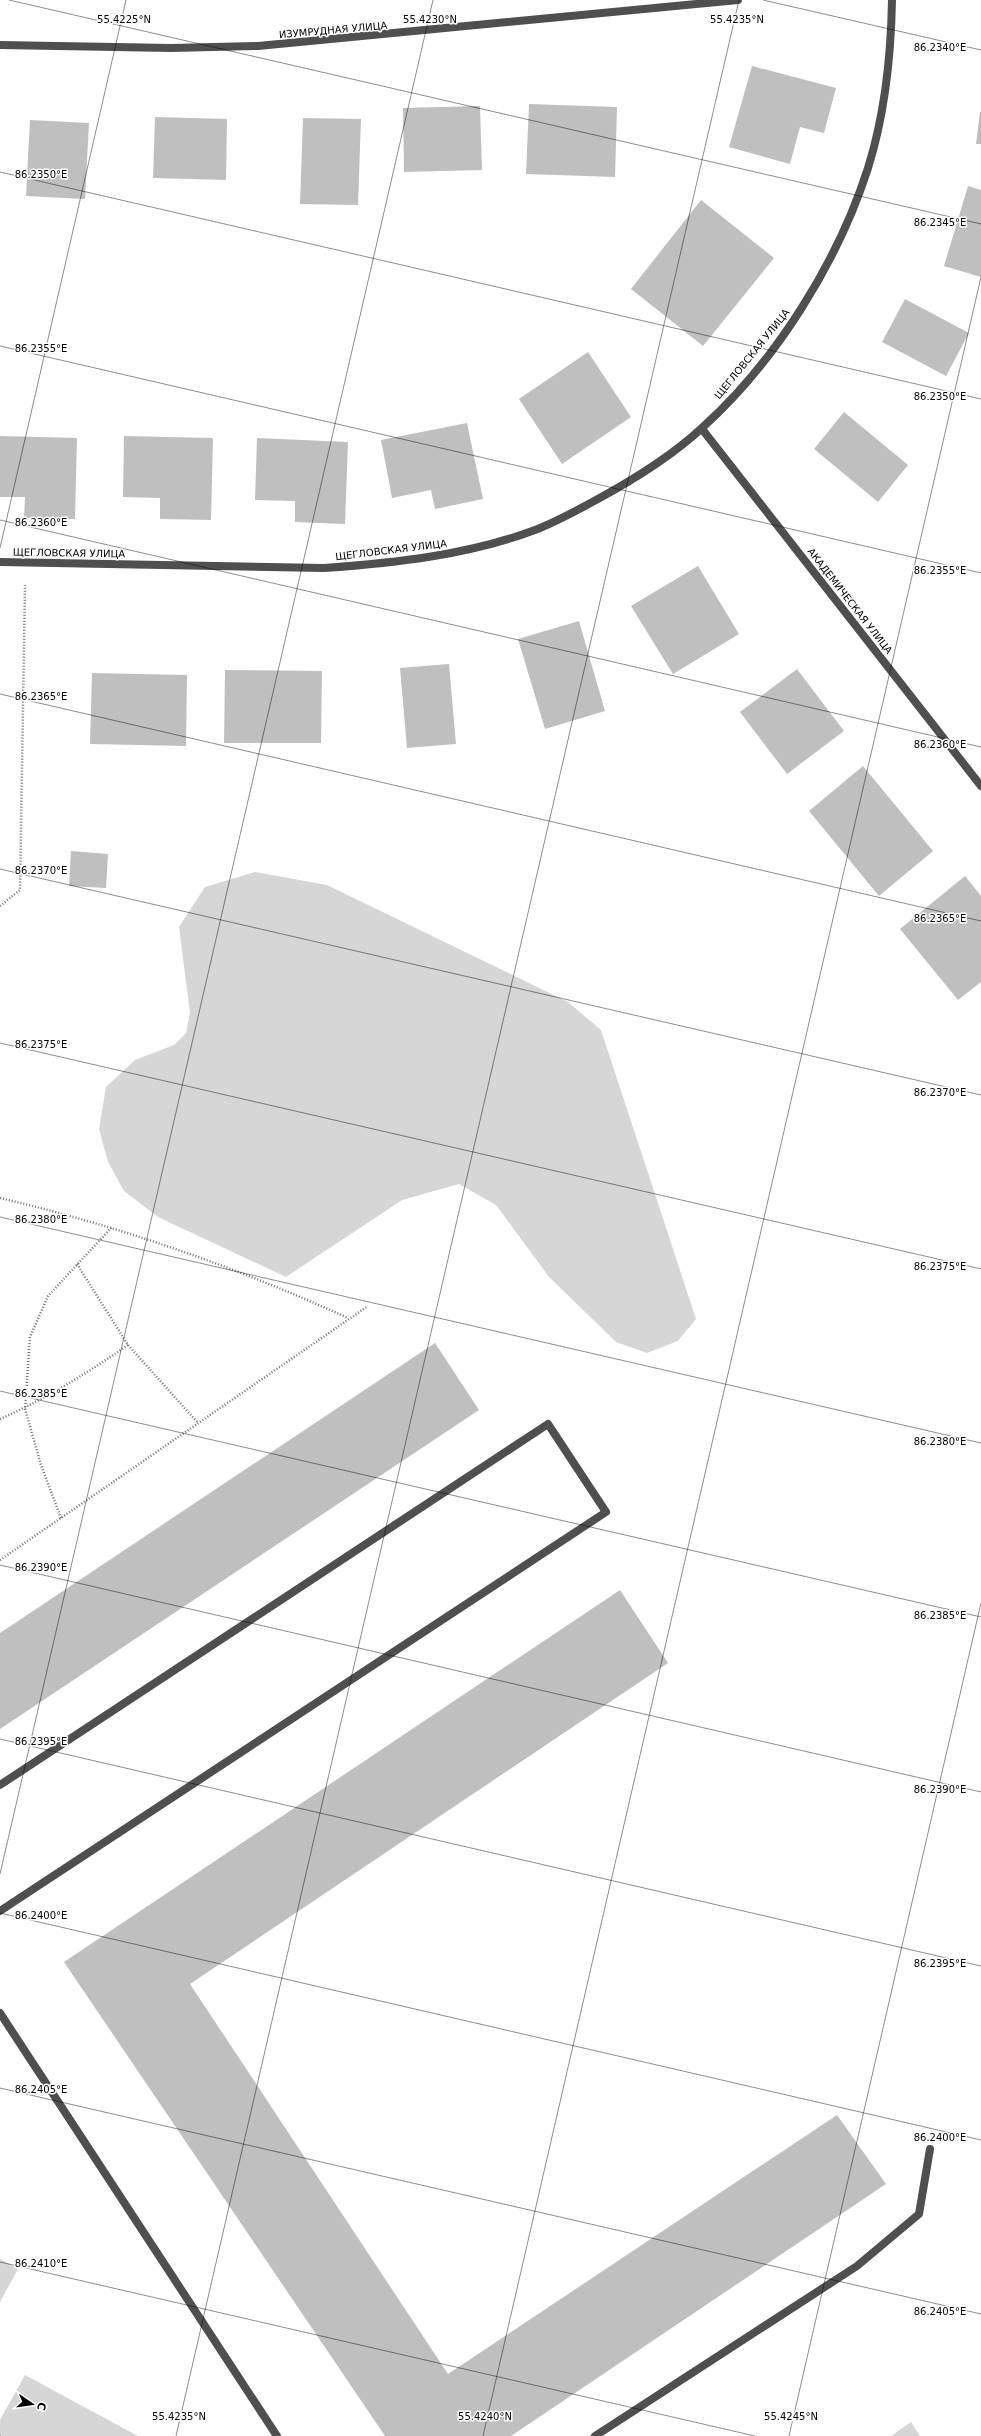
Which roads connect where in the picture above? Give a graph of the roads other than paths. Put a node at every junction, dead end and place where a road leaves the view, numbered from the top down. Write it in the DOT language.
graph roads {
  1 [pos="738,0"];
  2 [pos="892,0"];
  3 [pos="0,45"];
  4 [pos="702,429"];
  5 [pos="0,562"];
  6 [pos="981,786"];
  7 [pos="0,1785"];
  8 [pos="0,1911"];
  9 [pos="0,2013"];
  10 [pos="930,2149"];
  11 [pos="277,2436"];
  12 [pos="595,2436"];
  1 -- 3 [label="street, ИЗУМРУДНАЯ УЛИЦА"];
  2 -- 4 [label="street, ЩЕГЛОВСКАЯ УЛИЦА"];
  4 -- 5 [label="street, ЩЕГЛОВСКАЯ УЛИЦА"];
  4 -- 6 [label="street, АКАДЕМИЧЕСКАЯ УЛИЦА"];
  7 -- 8 [label="street"];
  9 -- 11 [label="street"];
  10 -- 12 [label="street"];
}
